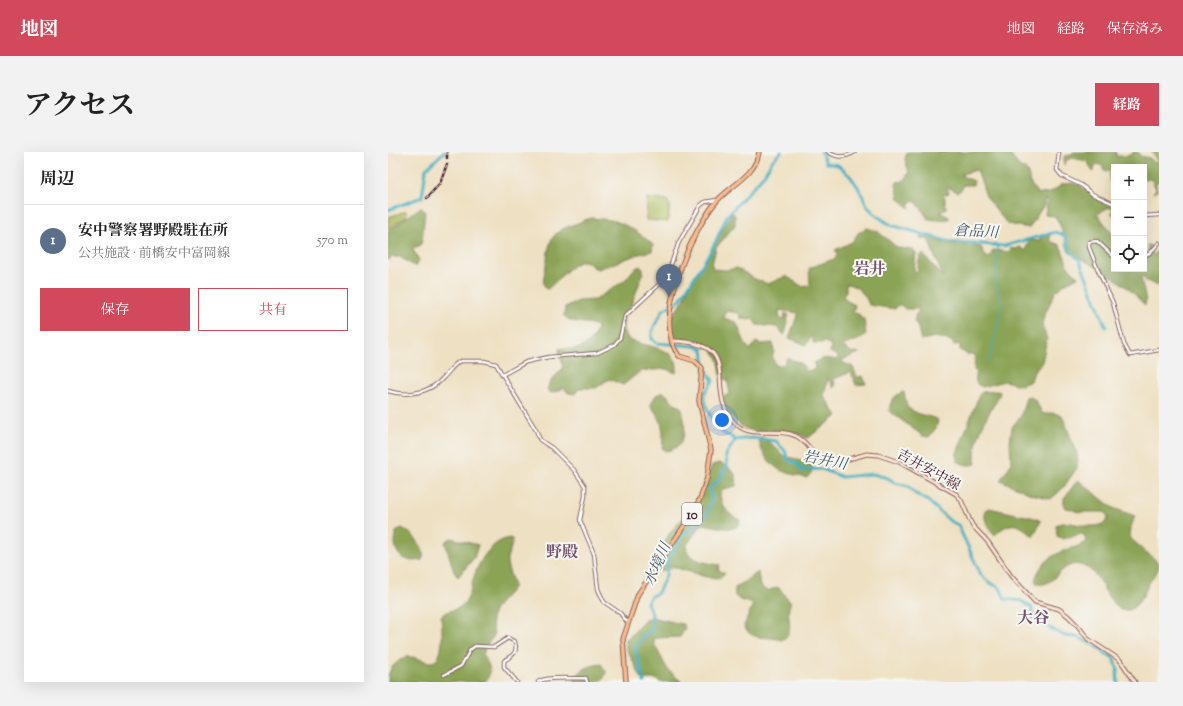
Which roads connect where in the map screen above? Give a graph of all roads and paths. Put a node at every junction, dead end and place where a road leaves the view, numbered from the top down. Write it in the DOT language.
graph roads {
  1 [pos="759,152"];
  2 [pos="828,152"];
  3 [pos="855,152"];
  4 [pos="1059,152"];
  5 [pos="718,200"];
  6 [pos="1111,203"];
  7 [pos="1159,215"];
  8 [pos="1147,216"];
  9 [pos="1159,244"];
  10 [pos="1147,254"];
  11 [pos="1111,255"];
  12 [pos="673,341"];
  13 [pos="1159,350"];
  14 [pos="502,375"];
  15 [pos="388,392"];
  16 [pos="628,623"];
  17 [pos="444,675"];
  18 [pos="517,682"];
  19 [pos="538,682"];
  20 [pos="587,682"];
  21 [pos="626,682"];
  22 [pos="1135,682"];
  1 -- 5 [label="main road, 10"];
  2 -- 3 [label="street"];
  4 -- 6 [label="street"];
  5 -- 12 [label="main road, 10"];
  5 -- 14 [label="street"];
  7 -- 8 [label="street"];
  9 -- 10 [label="street"];
  11 -- 13 [label="street"];
  12 -- 16 [label="main road, 10"];
  12 -- 22 [label="main road, 吉井安中線"];
  14 -- 15 [label="street"];
  14 -- 16 [label="street"];
  16 -- 21 [label="main road, 10"];
  17 -- 18 [label="street"];
  19 -- 20 [label="street"];
}
